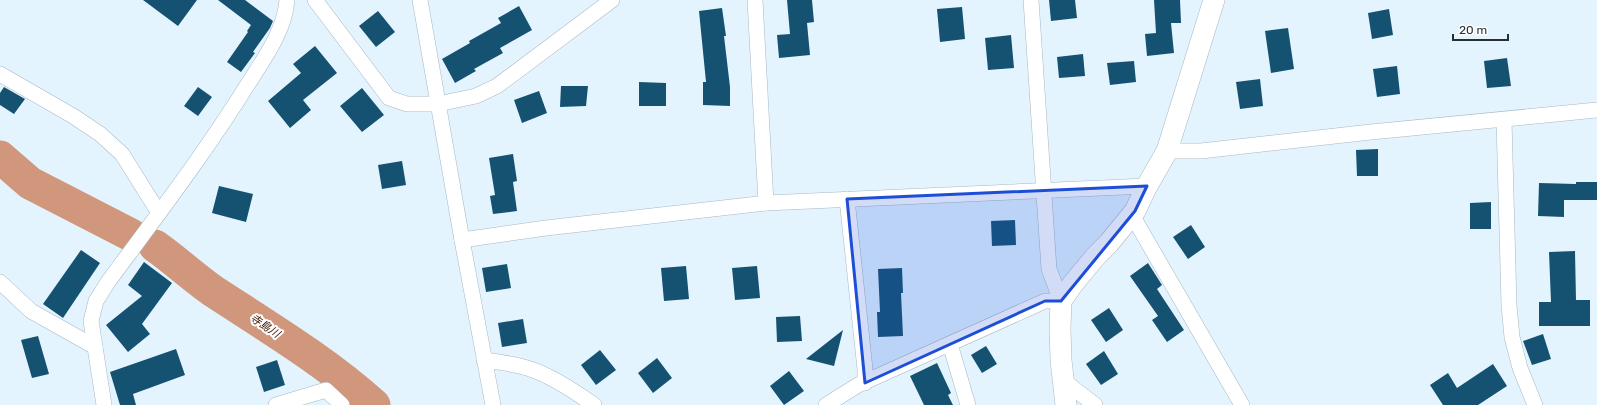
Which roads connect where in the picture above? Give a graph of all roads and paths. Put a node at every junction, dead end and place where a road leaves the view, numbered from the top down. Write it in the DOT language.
graph roads {
  1 [pos="287,0"];
  2 [pos="315,0"];
  3 [pos="420,0"];
  4 [pos="612,0"];
  5 [pos="755,0"];
  6 [pos="1031,0"];
  7 [pos="1214,0"];
  8 [pos="0,74"];
  9 [pos="438,104"];
  10 [pos="1597,110"];
  11 [pos="1504,120"];
  12 [pos="1167,151"];
  13 [pos="1147,186"];
  14 [pos="1044,190"];
  15 [pos="848,199"];
  16 [pos="766,203"];
  17 [pos="159,213"];
  18 [pos="1132,215"];
  19 [pos="462,240"];
  20 [pos="0,282"];
  21 [pos="1061,301"];
  22 [pos="950,344"];
  23 [pos="95,347"];
  24 [pos="484,360"];
  25 [pos="1064,381"];
  26 [pos="865,383"];
  27 [pos="104,405"];
  28 [pos="276,405"];
  29 [pos="342,405"];
  30 [pos="492,405"];
  31 [pos="594,405"];
  32 [pos="826,405"];
  33 [pos="968,405"];
  34 [pos="1066,405"];
  35 [pos="1095,405"];
  36 [pos="1242,405"];
  37 [pos="1536,405"];
  1 -- 17 [label="street"];
  2 -- 9 [label="street"];
  3 -- 9 [label="street"];
  4 -- 9 [label="street"];
  5 -- 16 [label="street"];
  6 -- 14 [label="street"];
  7 -- 12 [label="street"];
  8 -- 17 [label="street"];
  9 -- 19 [label="street"];
  10 -- 11 [label="street"];
  11 -- 12 [label="street"];
  11 -- 37 [label="street"];
  12 -- 13 [label="street"];
  13 -- 14 [label="street"];
  13 -- 18 [label="street"];
  14 -- 15 [label="street"];
  14 -- 21 [label="street"];
  15 -- 16 [label="street"];
  15 -- 26 [label="street"];
  16 -- 19 [label="street"];
  17 -- 23 [label="street"];
  18 -- 21 [label="street"];
  18 -- 36 [label="street"];
  19 -- 24 [label="street"];
  20 -- 23 [label="street"];
  21 -- 22 [label="street"];
  21 -- 25 [label="street"];
  22 -- 26 [label="street"];
  22 -- 33 [label="street"];
  23 -- 27 [label="street"];
  24 -- 30 [label="street"];
  24 -- 31 [label="street"];
  25 -- 34 [label="street"];
  25 -- 35 [label="street"];
  26 -- 32 [label="street"];
  28 -- 29 [label="street"];
}
